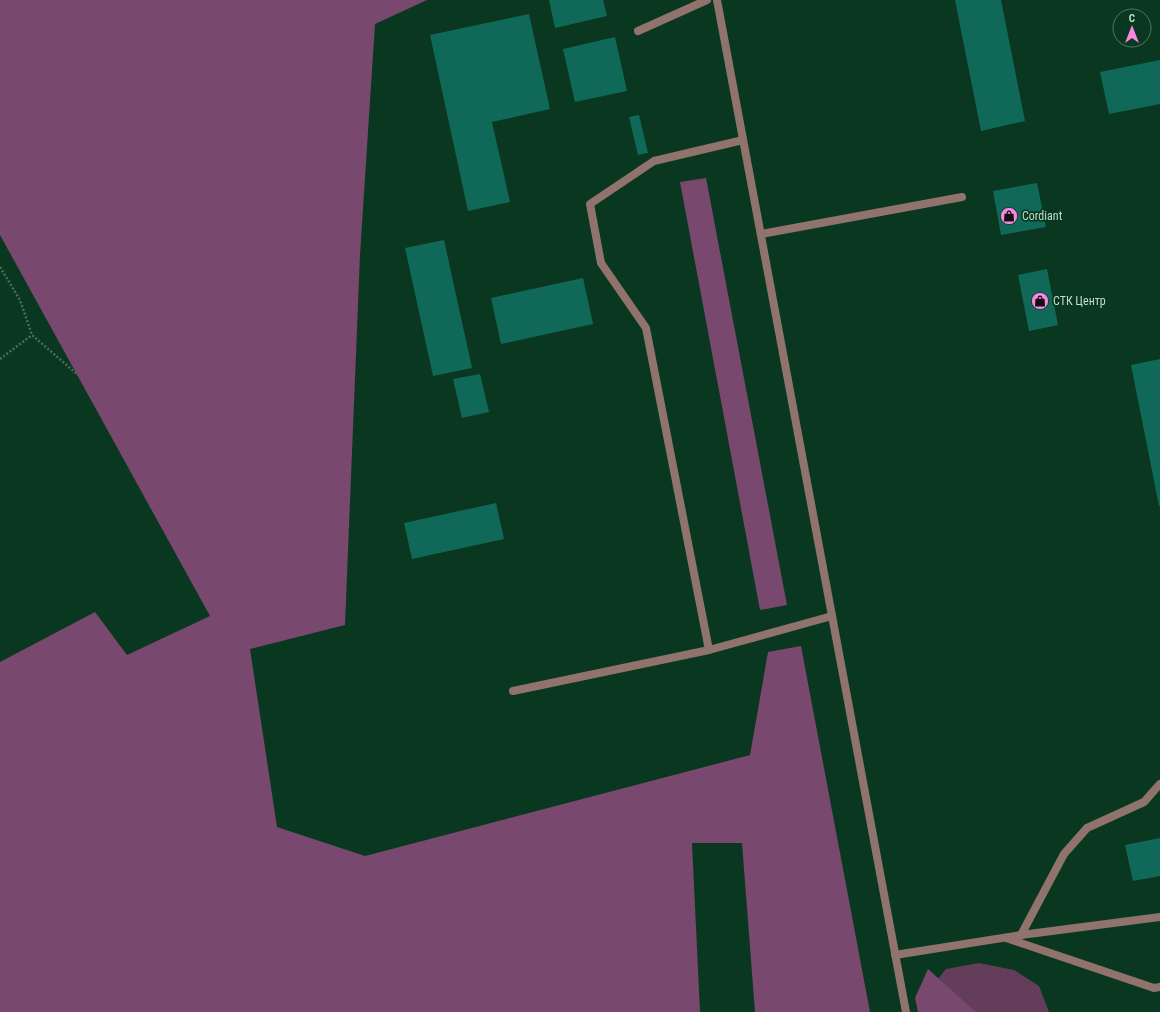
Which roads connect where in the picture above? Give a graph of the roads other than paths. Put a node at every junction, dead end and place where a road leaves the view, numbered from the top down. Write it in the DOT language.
graph roads {
  1 [pos="707,0"];
  2 [pos="717,0"];
  3 [pos="638,31"];
  4 [pos="743,140"];
  5 [pos="962,197"];
  6 [pos="761,234"];
  7 [pos="832,616"];
  8 [pos="709,650"];
  9 [pos="513,691"];
  10 [pos="1160,784"];
  11 [pos="1160,917"];
  12 [pos="1021,934"];
  13 [pos="1003,937"];
  14 [pos="895,955"];
  15 [pos="1160,987"];
  16 [pos="906,1012"];
  1 -- 3 [label="street"];
  2 -- 4 [label="street"];
  4 -- 6 [label="street"];
  4 -- 8 [label="street"];
  5 -- 6 [label="street"];
  6 -- 7 [label="street"];
  7 -- 8 [label="street"];
  7 -- 14 [label="street"];
  8 -- 9 [label="street"];
  10 -- 12 [label="street"];
  11 -- 12 [label="street"];
  12 -- 13 [label="street"];
  13 -- 14 [label="street"];
  13 -- 15 [label="street"];
  14 -- 16 [label="street"];
}
